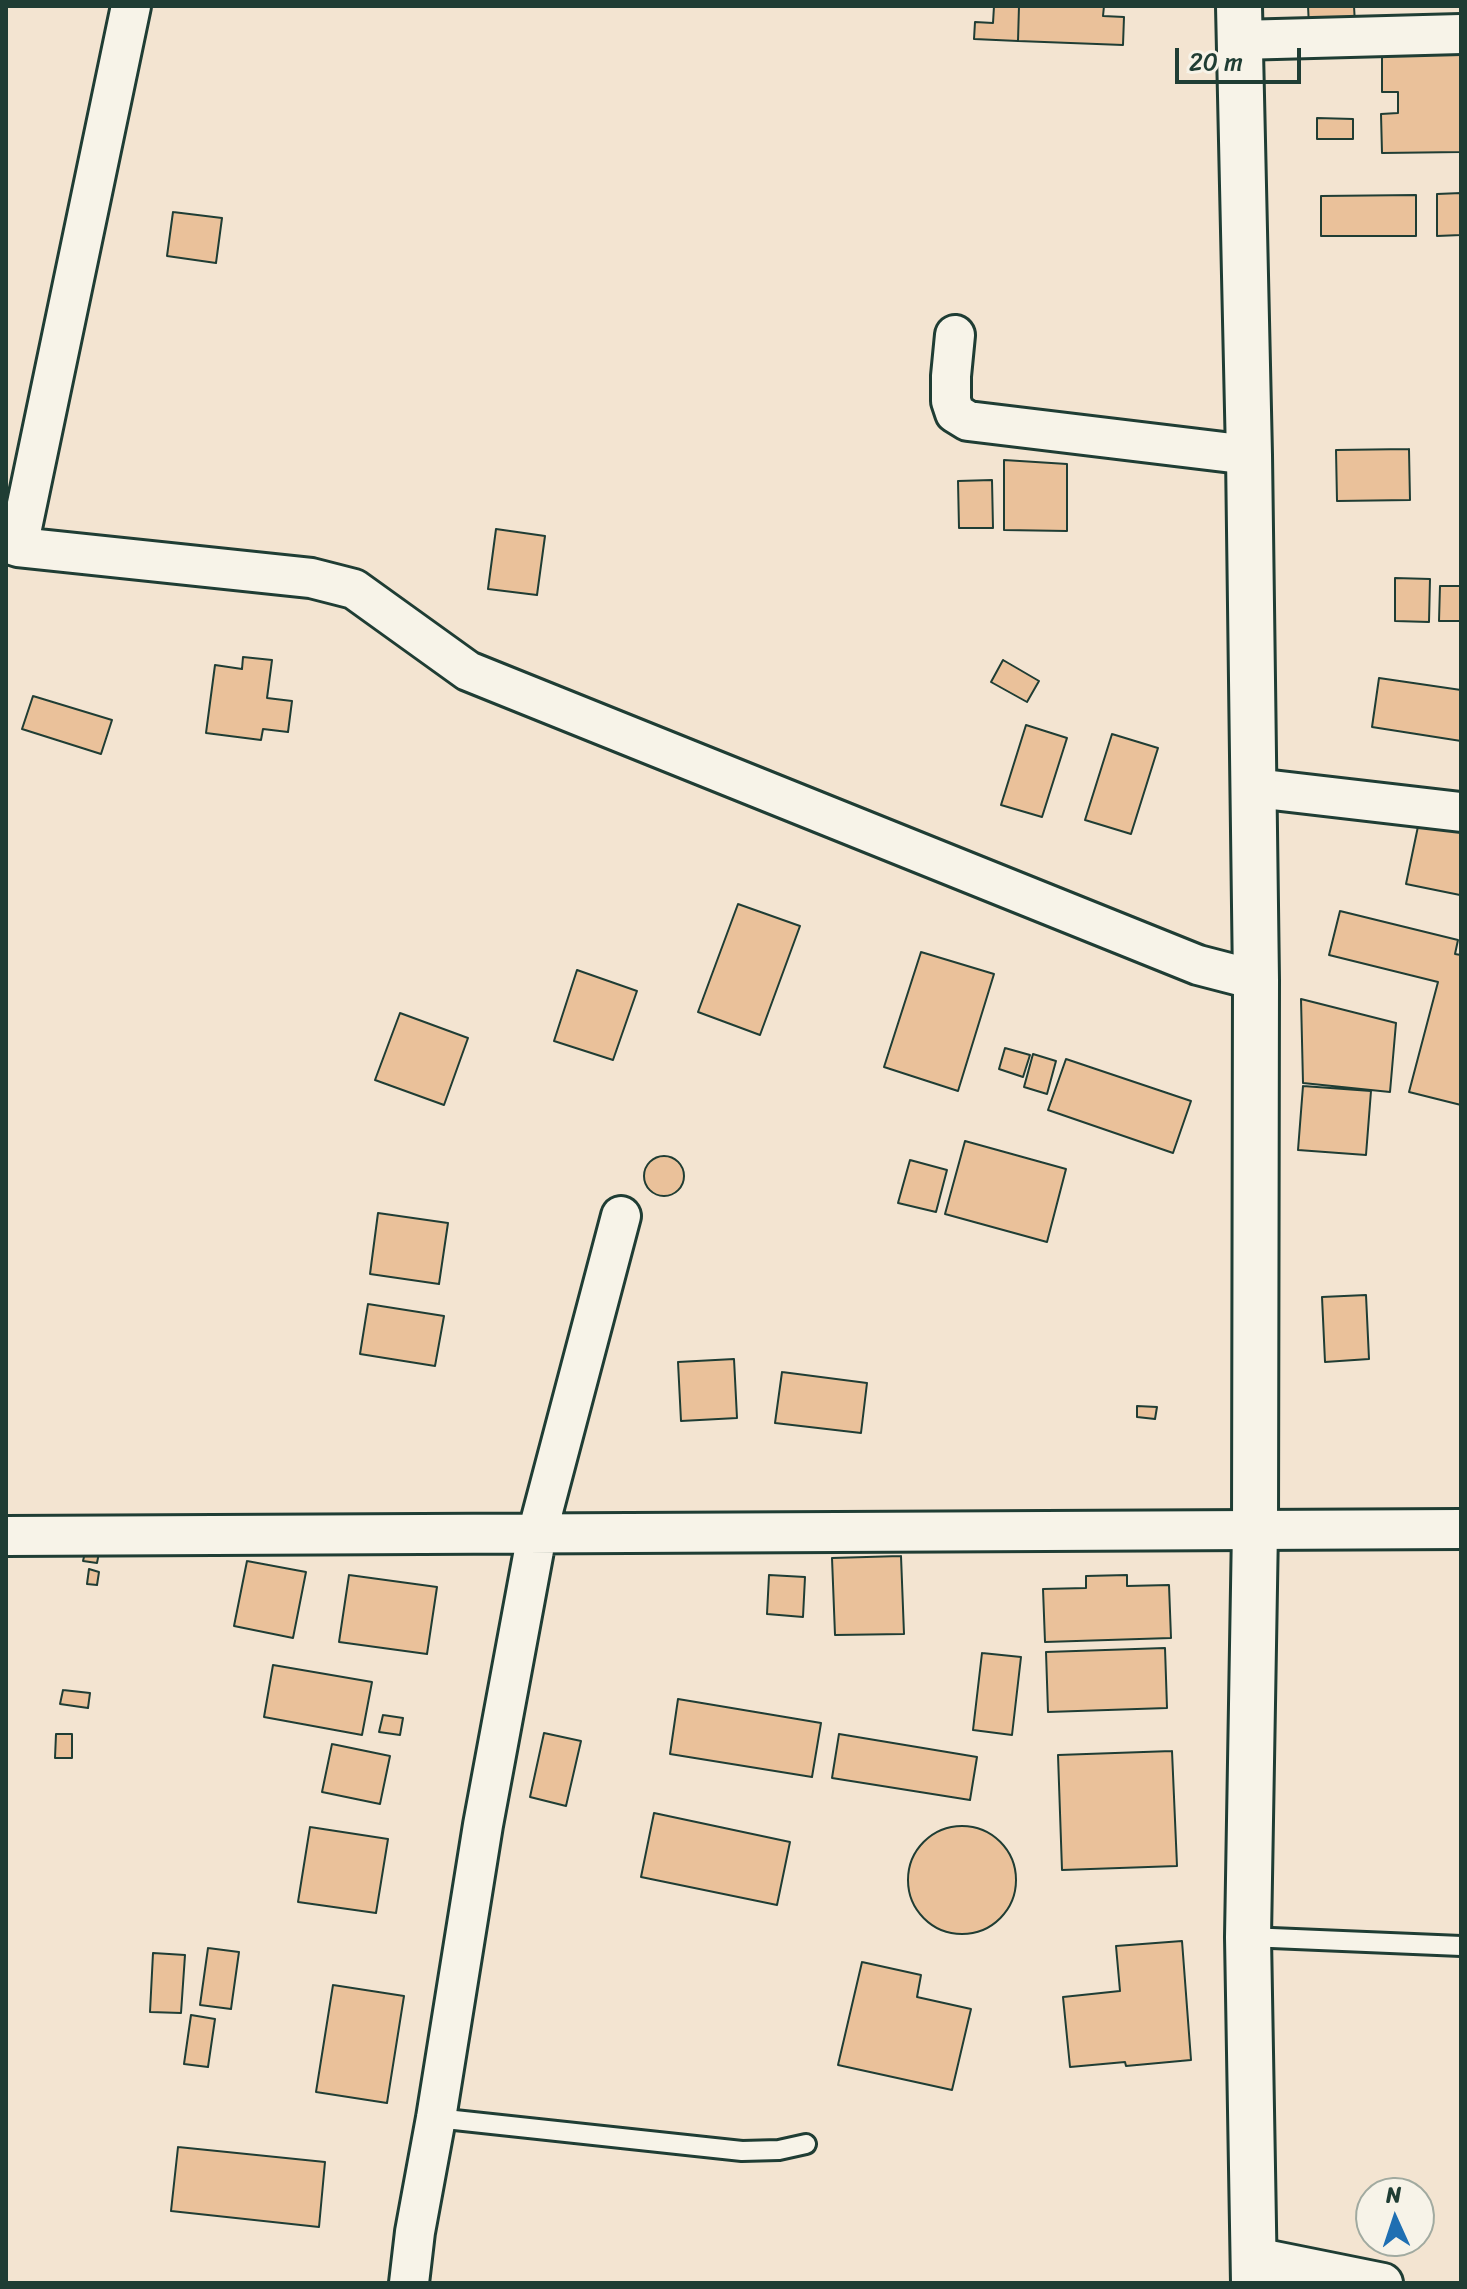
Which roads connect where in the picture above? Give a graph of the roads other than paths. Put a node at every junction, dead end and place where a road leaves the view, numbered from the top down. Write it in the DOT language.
graph roads {
  1 [pos="131,6"];
  2 [pos="1239,23"];
  3 [pos="1461,34"];
  4 [pos="955,335"];
  5 [pos="1249,455"];
  6 [pos="12,545"];
  7 [pos="1255,788"];
  8 [pos="1461,812"];
  9 [pos="1256,980"];
  10 [pos="621,1216"];
  11 [pos="1255,1529"];
  12 [pos="1461,1529"];
  13 [pos="537,1534"];
  14 [pos="6,1536"];
  15 [pos="1248,1937"];
  16 [pos="1461,1946"];
  17 [pos="436,2118"];
  18 [pos="806,2144"];
  19 [pos="1254,2270"];
  20 [pos="409,2283"];
  21 [pos="1383,2283"];
  1 -- 6 [label="street"];
  2 -- 3 [label="street"];
  2 -- 5 [label="street"];
  4 -- 5 [label="street"];
  5 -- 7 [label="street"];
  6 -- 9 [label="street"];
  7 -- 8 [label="street"];
  7 -- 9 [label="street"];
  9 -- 11 [label="street"];
  10 -- 13 [label="street"];
  11 -- 12 [label="street"];
  11 -- 13 [label="street"];
  11 -- 15 [label="street"];
  13 -- 14 [label="street"];
  13 -- 17 [label="street"];
  15 -- 16 [label="lane"];
  15 -- 19 [label="street"];
  17 -- 18 [label="lane"];
  17 -- 20 [label="street"];
  19 -- 21 [label="street"];
}
